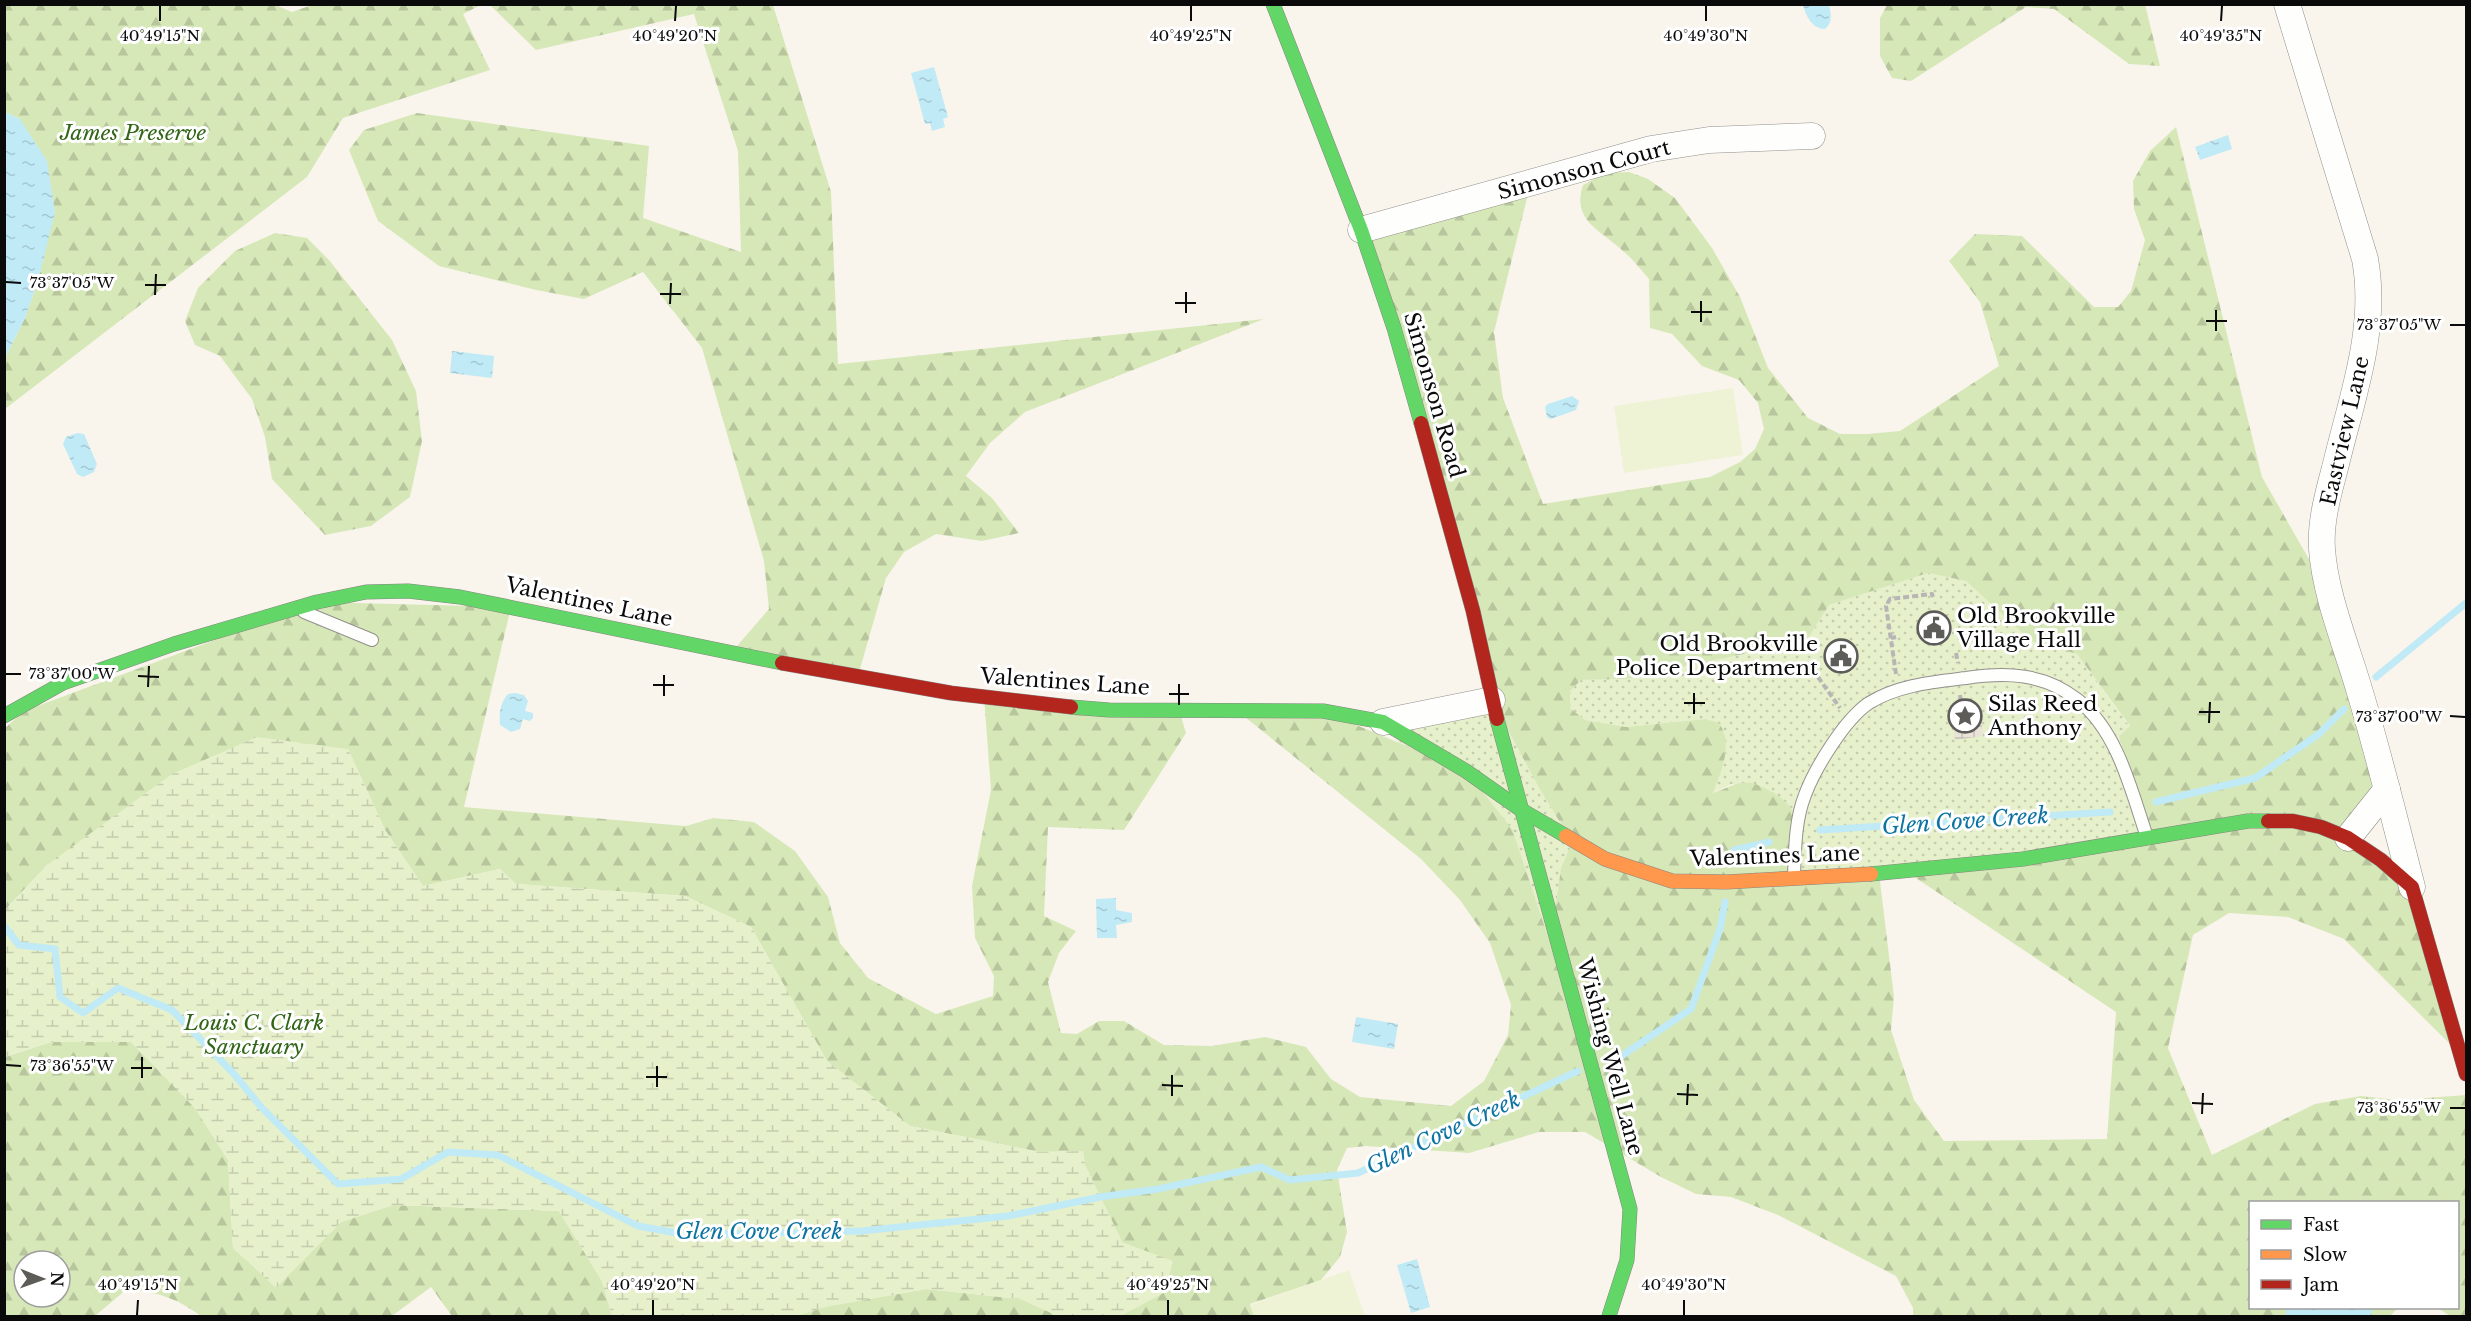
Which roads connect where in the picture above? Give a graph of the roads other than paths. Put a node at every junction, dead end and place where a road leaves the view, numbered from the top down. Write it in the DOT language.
graph roads {
  1 [pos="1273,4"];
  2 [pos="2287,4"];
  3 [pos="1812,136"];
  4 [pos="1361,230"];
  5 [pos="295,608"];
  6 [pos="372,640"];
  7 [pos="1492,700"];
  8 [pos="4,716"];
  9 [pos="1383,722"];
  10 [pos="2387,789"];
  11 [pos="1520,809"];
  12 [pos="2148,838"];
  13 [pos="2348,838"];
  14 [pos="1794,878"];
  15 [pos="2412,887"];
  16 [pos="2466,1074"];
  17 [pos="1609,1317"];
  1 -- 4 [label="street, Simonson Road"];
  2 -- 10 [label="street, Eastview Lane"];
  3 -- 4 [label="street, Simonson Court"];
  4 -- 7 [label="street, Simonson Road"];
  5 -- 6 [label="lane"];
  5 -- 8 [label="street, Valentines Lane"];
  5 -- 9 [label="street, Valentines Lane"];
  7 -- 9 [label="street"];
  7 -- 11 [label="street, Simonson Road"];
  9 -- 11 [label="street, Valentines Lane"];
  10 -- 13 [label="street"];
  10 -- 15 [label="street, Eastview Lane"];
  11 -- 14 [label="street, Valentines Lane"];
  11 -- 17 [label="street, Wishing Well Lane"];
  12 -- 13 [label="street, Valentines Lane"];
  12 -- 14 [label="street, Valentines Lane"];
  12 -- 14 [label="lane"];
  13 -- 15 [label="street, Valentines Lane"];
  15 -- 16 [label="street"];
}
